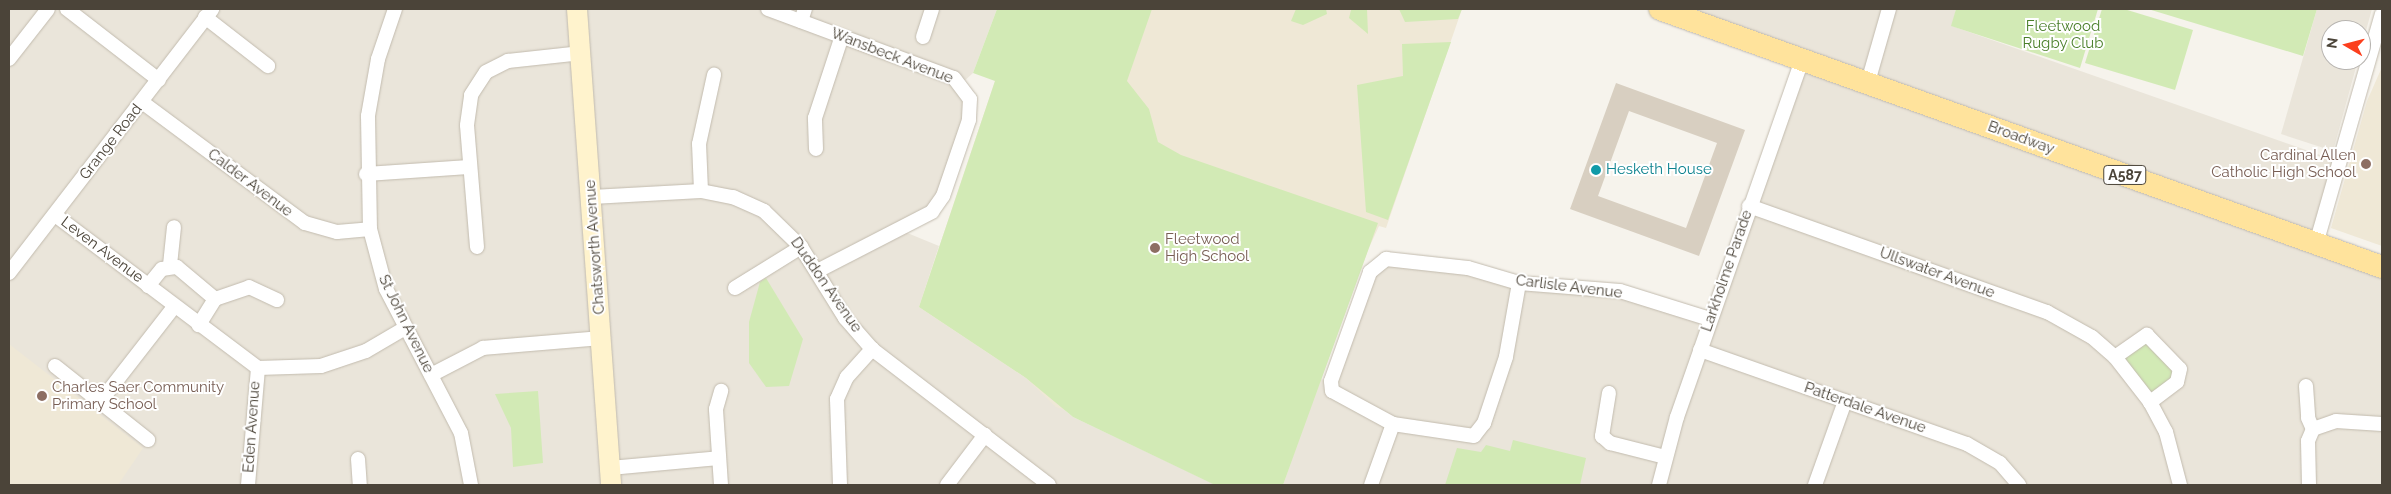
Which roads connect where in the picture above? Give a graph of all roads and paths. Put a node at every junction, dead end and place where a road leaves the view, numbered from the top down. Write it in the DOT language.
graph roads {
  1 [pos="48,9"];
  2 [pos="67,9"];
  3 [pos="577,9"];
  4 [pos="768,9"];
  5 [pos="932,9"];
  6 [pos="1660,9"];
  7 [pos="1889,9"];
  8 [pos="391,10"];
  9 [pos="209,13"];
  10 [pos="2382,14"];
  11 [pos="803,15"];
  12 [pos="842,36"];
  13 [pos="923,37"];
  14 [pos="582,53"];
  15 [pos="9,59"];
  16 [pos="1802,60"];
  17 [pos="268,66"];
  18 [pos="714,75"];
  19 [pos="159,80"];
  20 [pos="1868,82"];
  21 [pos="142,102"];
  22 [pos="816,148"];
  23 [pos="470,167"];
  24 [pos="366,174"];
  25 [pos="702,191"];
  26 [pos="592,197"];
  27 [pos="1749,206"];
  28 [pos="55,215"];
  29 [pos="174,227"];
  30 [pos="370,229"];
  31 [pos="2316,244"];
  32 [pos="477,247"];
  33 [pos="801,247"];
  34 [pos="170,265"];
  35 [pos="2382,267"];
  36 [pos="817,270"];
  37 [pos="9,273"];
  38 [pos="1518,282"];
  39 [pos="148,286"];
  40 [pos="735,288"];
  41 [pos="215,299"];
  42 [pos="277,300"];
  43 [pos="174,307"];
  44 [pos="1710,319"];
  45 [pos="199,325"];
  46 [pos="405,328"];
  47 [pos="601,338"];
  48 [pos="872,348"];
  49 [pos="1700,350"];
  50 [pos="2115,357"];
  51 [pos="55,366"];
  52 [pos="258,368"];
  53 [pos="431,376"];
  54 [pos="2306,386"];
  55 [pos="721,391"];
  56 [pos="1609,392"];
  57 [pos="1845,400"];
  58 [pos="100,402"];
  59 [pos="2150,402"];
  60 [pos="1393,424"];
  61 [pos="2382,424"];
  62 [pos="2314,429"];
  63 [pos="985,435"];
  64 [pos="148,440"];
  65 [pos="1666,456"];
  66 [pos="358,458"];
  67 [pos="719,458"];
  68 [pos="610,477"];
  69 [pos="248,485"];
  70 [pos="360,485"];
  71 [pos="470,485"];
  72 [pos="721,485"];
  73 [pos="840,485"];
  74 [pos="947,485"];
  75 [pos="1050,485"];
  76 [pos="1371,485"];
  77 [pos="1659,485"];
  78 [pos="1815,485"];
  79 [pos="2019,485"];
  80 [pos="2180,485"];
  81 [pos="2309,485"];
  1 -- 15 [label="street"];
  2 -- 19 [label="street"];
  3 -- 14 [label="street, Chatsworth Avenue"];
  4 -- 11 [label="street, Wansbeck Avenue"];
  5 -- 13 [label="street"];
  6 -- 16 [label="main road, Broadway / A587"];
  7 -- 20 [label="street"];
  8 -- 24 [label="street, St John Avenue"];
  9 -- 17 [label="street"];
  9 -- 19 [label="street, Grange Road"];
  10 -- 31 [label="street"];
  11 -- 12 [label="street, Wansbeck Avenue"];
  12 -- 22 [label="street"];
  12 -- 36 [label="street, Wansbeck Avenue"];
  14 -- 23 [label="street"];
  14 -- 26 [label="street, Chatsworth Avenue"];
  16 -- 20 [label="main road, Broadway / A587"];
  16 -- 27 [label="street, Larkholme Parade"];
  18 -- 25 [label="street"];
  19 -- 21 [label="street, Grange Road"];
  20 -- 31 [label="main road, Broadway / A587"];
  21 -- 28 [label="street, Grange Road"];
  21 -- 30 [label="street, Calder Avenue"];
  23 -- 24 [label="street"];
  23 -- 32 [label="street"];
  24 -- 30 [label="street, St John Avenue"];
  25 -- 26 [label="street, Duddon Avenue"];
  25 -- 33 [label="street, Duddon Avenue"];
  26 -- 47 [label="street, Chatsworth Avenue"];
  27 -- 44 [label="street, Larkholme Parade"];
  27 -- 50 [label="street, Ullswater Avenue"];
  28 -- 37 [label="street, Grange Road"];
  28 -- 39 [label="street, Leven Avenue"];
  29 -- 34 [label="street"];
  30 -- 46 [label="street, St John Avenue"];
  31 -- 35 [label="main road, Broadway / A587"];
  33 -- 36 [label="street, Duddon Avenue"];
  33 -- 40 [label="street"];
  34 -- 39 [label="street, Leven Avenue"];
  34 -- 41 [label="street"];
  36 -- 48 [label="street, Duddon Avenue"];
  38 -- 44 [label="street, Carlisle Avenue"];
  38 -- 60 [label="street"];
  38 -- 60 [label="street, Carlisle Avenue"];
  39 -- 43 [label="street, Leven Avenue"];
  41 -- 42 [label="street"];
  41 -- 45 [label="street"];
  43 -- 45 [label="street, Leven Avenue"];
  43 -- 58 [label="street"];
  44 -- 49 [label="street, Larkholme Parade"];
  45 -- 52 [label="street, Leven Avenue"];
  46 -- 52 [label="street"];
  46 -- 53 [label="street, St John Avenue"];
  47 -- 53 [label="street"];
  47 -- 68 [label="street, Chatsworth Avenue"];
  48 -- 63 [label="street, Duddon Avenue"];
  48 -- 73 [label="street"];
  49 -- 57 [label="street, Patterdale Avenue"];
  49 -- 65 [label="street, Larkholme Parade"];
  50 -- 59 [label="street, Ullswater Avenue"];
  50 -- 59 [label="street"];
  51 -- 58 [label="street"];
  52 -- 69 [label="street, Eden Avenue"];
  53 -- 71 [label="street, St John Avenue"];
  54 -- 62 [label="street"];
  55 -- 67 [label="street"];
  56 -- 65 [label="street"];
  57 -- 78 [label="street"];
  57 -- 79 [label="street, Patterdale Avenue"];
  58 -- 64 [label="street"];
  59 -- 80 [label="street, Ullswater Avenue"];
  60 -- 76 [label="street"];
  61 -- 62 [label="street"];
  62 -- 81 [label="street"];
  63 -- 74 [label="street"];
  63 -- 75 [label="street, Duddon Avenue"];
  65 -- 77 [label="street, Larkholme Parade"];
  66 -- 70 [label="street"];
  67 -- 68 [label="street"];
  67 -- 72 [label="street"];
}
